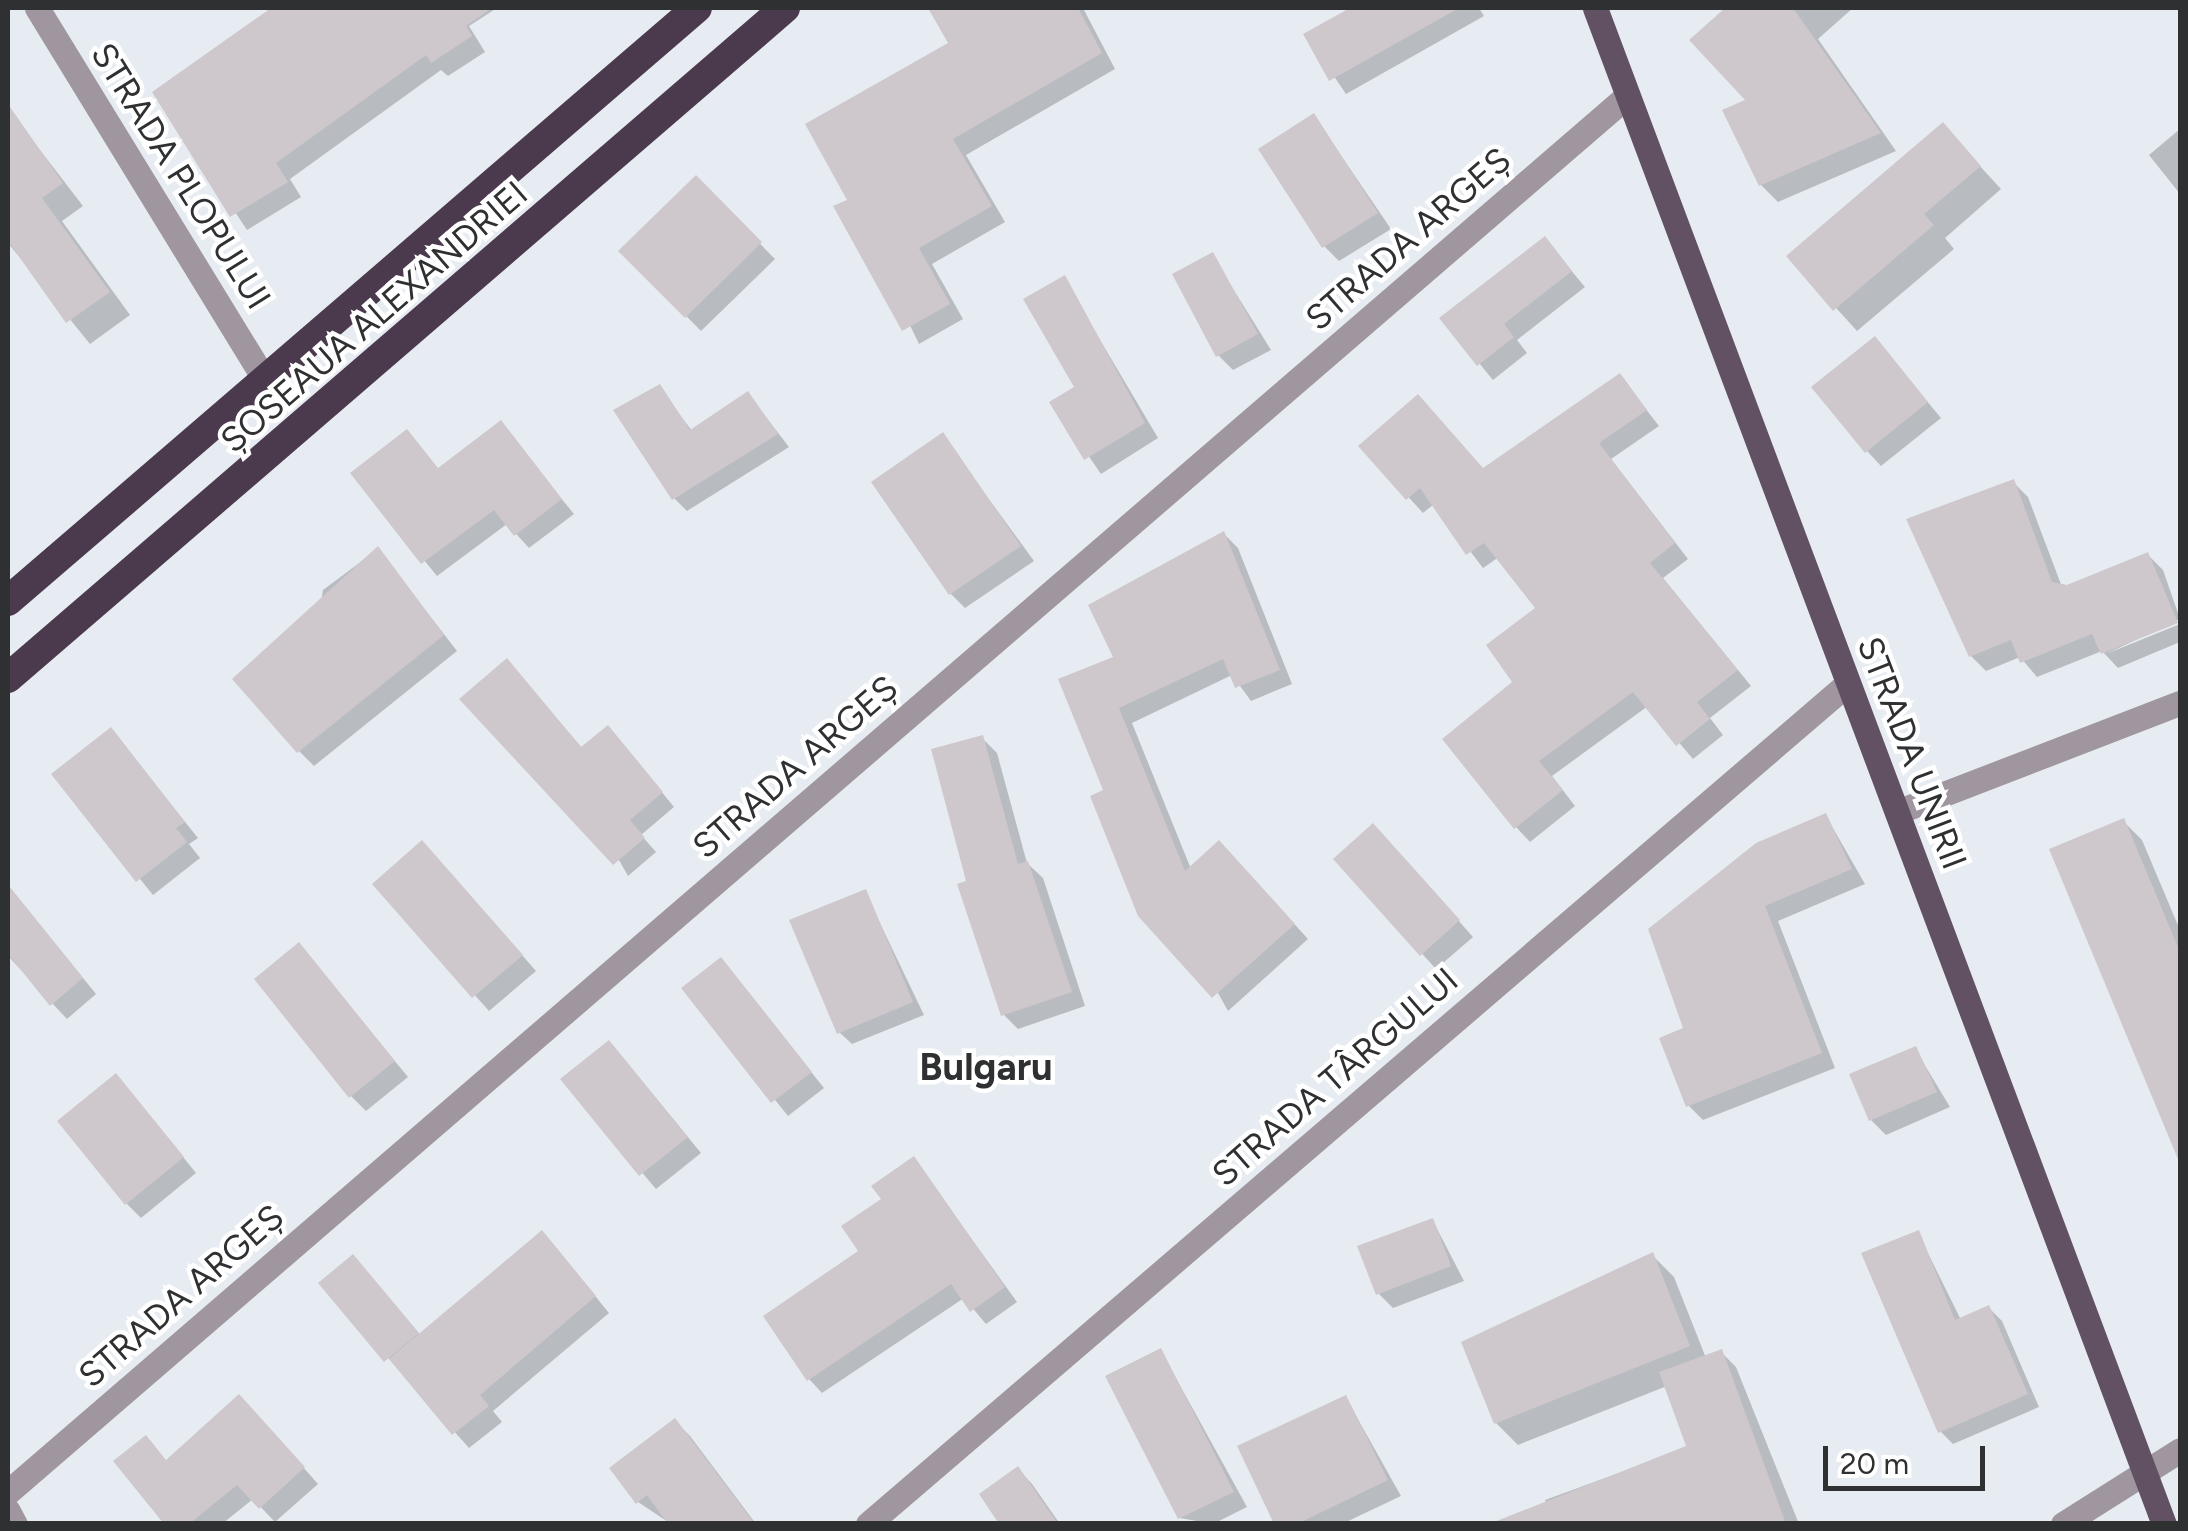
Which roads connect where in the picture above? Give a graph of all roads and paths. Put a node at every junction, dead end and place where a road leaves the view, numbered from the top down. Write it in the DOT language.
graph roads {
  1 [pos="36,8"];
  2 [pos="697,8"];
  3 [pos="786,8"];
  4 [pos="1595,8"];
  5 [pos="1627,96"];
  6 [pos="266,381"];
  7 [pos="8,601"];
  8 [pos="8,678"];
  9 [pos="1848,683"];
  10 [pos="2180,703"];
  11 [pos="1897,812"];
  12 [pos="2180,1450"];
  13 [pos="2143,1473"];
  14 [pos="8,1492"];
  15 [pos="8,1511"];
  16 [pos="15,1524"];
  17 [pos="868,1524"];
  18 [pos="2063,1524"];
  19 [pos="2164,1524"];
  1 -- 6 [label="street, STRADA PLOPULUI"];
  2 -- 6 [label="highway, ȘOSEAUA ALEXANDRIEI"];
  3 -- 8 [label="highway, ȘOSEAUA ALEXANDRIEI"];
  4 -- 5 [label="main road, STRADA UNIRII"];
  5 -- 9 [label="main road, STRADA UNIRII"];
  5 -- 14 [label="street, STRADA ARGEȘ"];
  6 -- 7 [label="highway, ȘOSEAUA ALEXANDRIEI"];
  9 -- 11 [label="main road, STRADA UNIRII"];
  9 -- 17 [label="street, STRADA TÂRGULUI"];
  10 -- 11 [label="street"];
  11 -- 13 [label="main road, STRADA UNIRII"];
  12 -- 13 [label="street"];
  13 -- 18 [label="street"];
  13 -- 19 [label="main road, STRADA UNIRII"];
  15 -- 16 [label="street"];
}
